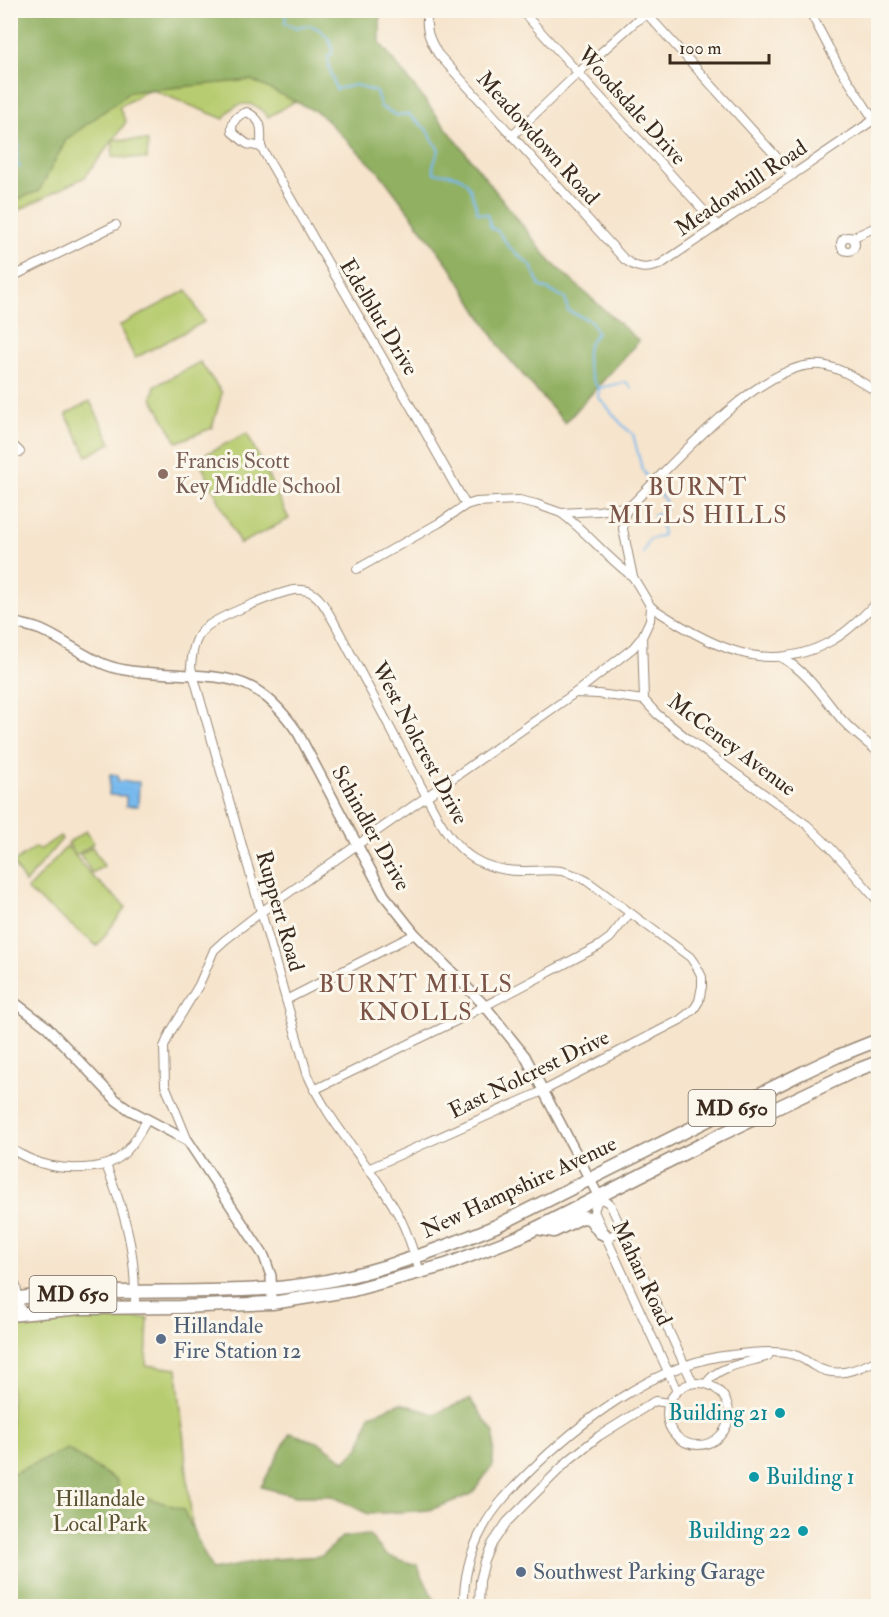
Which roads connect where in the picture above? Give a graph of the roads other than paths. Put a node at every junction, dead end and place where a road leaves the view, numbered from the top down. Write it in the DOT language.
graph roads {
  1 [pos="429,10"];
  2 [pos="521,10"];
  3 [pos="809,10"];
  4 [pos="651,12"];
  5 [pos="578,73"];
  6 [pos="876,118"];
  7 [pos="512,136"];
  8 [pos="261,147"];
  9 [pos="793,175"];
  10 [pos="116,225"];
  11 [pos="717,225"];
  12 [pos="879,226"];
  13 [pos="852,238"];
  14 [pos="621,256"];
  15 [pos="10,278"];
  16 [pos="879,393"];
  17 [pos="10,442"];
  18 [pos="20,452"];
  19 [pos="466,505"];
  20 [pos="630,506"];
  21 [pos="561,513"];
  22 [pos="357,568"];
  23 [pos="633,577"];
  24 [pos="879,601"];
  25 [pos="651,607"];
  26 [pos="11,625"];
  27 [pos="642,637"];
  28 [pos="781,657"];
  29 [pos="194,676"];
  30 [pos="575,693"];
  31 [pos="645,700"];
  32 [pos="879,752"];
  33 [pos="427,796"];
  34 [pos="357,845"];
  35 [pos="879,901"];
  36 [pos="261,912"];
  37 [pos="630,913"];
  38 [pos="415,934"];
  39 [pos="10,999"];
  40 [pos="286,1000"];
  41 [pos="699,1001"];
  42 [pos="485,1006"];
  43 [pos="879,1040"];
  44 [pos="879,1062"];
  45 [pos="314,1090"];
  46 [pos="543,1091"];
  47 [pos="147,1120"];
  48 [pos="188,1141"];
  49 [pos="10,1148"];
  50 [pos="106,1165"];
  51 [pos="368,1169"];
  52 [pos="588,1180"];
  53 [pos="599,1197"];
  54 [pos="537,1228"];
  55 [pos="622,1230"];
  56 [pos="605,1236"];
  57 [pos="415,1257"];
  58 [pos="420,1272"];
  59 [pos="10,1273"];
  60 [pos="272,1288"];
  61 [pos="135,1293"];
  62 [pos="14,1298"];
  63 [pos="272,1303"];
  64 [pos="135,1307"];
  65 [pos="16,1314"];
  66 [pos="778,1353"];
  67 [pos="879,1360"];
  68 [pos="685,1365"];
  69 [pos="668,1372"];
  70 [pos="693,1383"];
  71 [pos="706,1384"];
  72 [pos="677,1391"];
  73 [pos="669,1403"];
  74 [pos="464,1606"];
  75 [pos="478,1606"];
  1 -- 7 [label="street, Meadowdown Road"];
  2 -- 5 [label="street, Woodsdale Drive"];
  3 -- 6 [label="street"];
  4 -- 5 [label="street"];
  4 -- 9 [label="street"];
  5 -- 7 [label="street"];
  5 -- 11 [label="street, Woodsdale Drive"];
  6 -- 9 [label="street, Meadowhill Road"];
  7 -- 14 [label="street, Meadowdown Road"];
  8 -- 8 [label="street, Edelblut Drive"];
  8 -- 19 [label="street, Edelblut Drive"];
  9 -- 11 [label="street, Meadowhill Road"];
  10 -- 15 [label="street"];
  11 -- 14 [label="street, Meadowhill Road"];
  12 -- 13 [label="street"];
  16 -- 20 [label="street"];
  17 -- 18 [label="street"];
  19 -- 21 [label="street"];
  19 -- 22 [label="street"];
  20 -- 21 [label="street"];
  20 -- 23 [label="street"];
  21 -- 23 [label="street"];
  23 -- 25 [label="street"];
  24 -- 28 [label="street"];
  25 -- 27 [label="street, McCeney Avenue"];
  25 -- 28 [label="street"];
  26 -- 29 [label="street, Schindler Drive"];
  27 -- 30 [label="street"];
  27 -- 31 [label="street, McCeney Avenue"];
  28 -- 32 [label="street"];
  29 -- 33 [label="street, West Nolcrest Drive"];
  29 -- 34 [label="street, Schindler Drive"];
  29 -- 36 [label="street, Ruppert Road"];
  30 -- 31 [label="street"];
  30 -- 33 [label="street"];
  31 -- 35 [label="street, McCeney Avenue"];
  33 -- 34 [label="street"];
  33 -- 37 [label="street, West Nolcrest Drive"];
  34 -- 36 [label="street"];
  34 -- 38 [label="street, Schindler Drive"];
  36 -- 40 [label="street, Ruppert Road"];
  36 -- 48 [label="street"];
  37 -- 41 [label="street, West Nolcrest Drive"];
  37 -- 42 [label="street"];
  38 -- 40 [label="street"];
  38 -- 42 [label="street, Schindler Drive"];
  39 -- 47 [label="street"];
  40 -- 45 [label="street, Ruppert Road"];
  41 -- 46 [label="street, East Nolcrest Drive"];
  42 -- 45 [label="street"];
  42 -- 46 [label="street, Schindler Drive"];
  43 -- 52 [label="main road, New Hampshire Avenue / MD 650"];
  44 -- 53 [label="main road, New Hampshire Avenue / MD 650"];
  45 -- 51 [label="street, Ruppert Road"];
  46 -- 51 [label="street, East Nolcrest Drive"];
  46 -- 52 [label="street, Schindler Drive"];
  47 -- 48 [label="street"];
  47 -- 50 [label="street"];
  48 -- 60 [label="street"];
  49 -- 50 [label="street"];
  50 -- 61 [label="street"];
  51 -- 57 [label="street, Ruppert Road"];
  52 -- 53 [label="street, Schindler Drive"];
  52 -- 57 [label="main road, New Hampshire Avenue / MD 650"];
  53 -- 54 [label="main road, New Hampshire Avenue / MD 650"];
  53 -- 55 [label="street, Mahan Road"];
  53 -- 56 [label="street, Mahan Road"];
  54 -- 56 [label="main road"];
  54 -- 58 [label="main road, New Hampshire Avenue / MD 650"];
  55 -- 56 [label="street"];
  55 -- 68 [label="street, Mahan Road"];
  56 -- 69 [label="street, Mahan Road"];
  57 -- 58 [label="street, Ruppert Road"];
  57 -- 60 [label="main road, New Hampshire Avenue / MD 650"];
  58 -- 63 [label="main road, New Hampshire Avenue / MD 650"];
  59 -- 62 [label="street"];
  60 -- 61 [label="main road, New Hampshire Avenue / MD 650"];
  60 -- 63 [label="street"];
  61 -- 62 [label="main road, New Hampshire Avenue / MD 650"];
  61 -- 64 [label="street"];
  62 -- 65 [label="street"];
  63 -- 64 [label="main road, New Hampshire Avenue / MD 650"];
  64 -- 65 [label="main road, New Hampshire Avenue / MD 650"];
  66 -- 67 [label="street"];
  66 -- 68 [label="street"];
  66 -- 71 [label="street"];
  68 -- 69 [label="street"];
  68 -- 70 [label="street, Mahan Road"];
  69 -- 72 [label="street, Mahan Road"];
  69 -- 74 [label="street"];
  70 -- 71 [label="street"];
  70 -- 72 [label="street"];
  71 -- 73 [label="street"];
  72 -- 73 [label="street"];
  73 -- 75 [label="street"];
}
